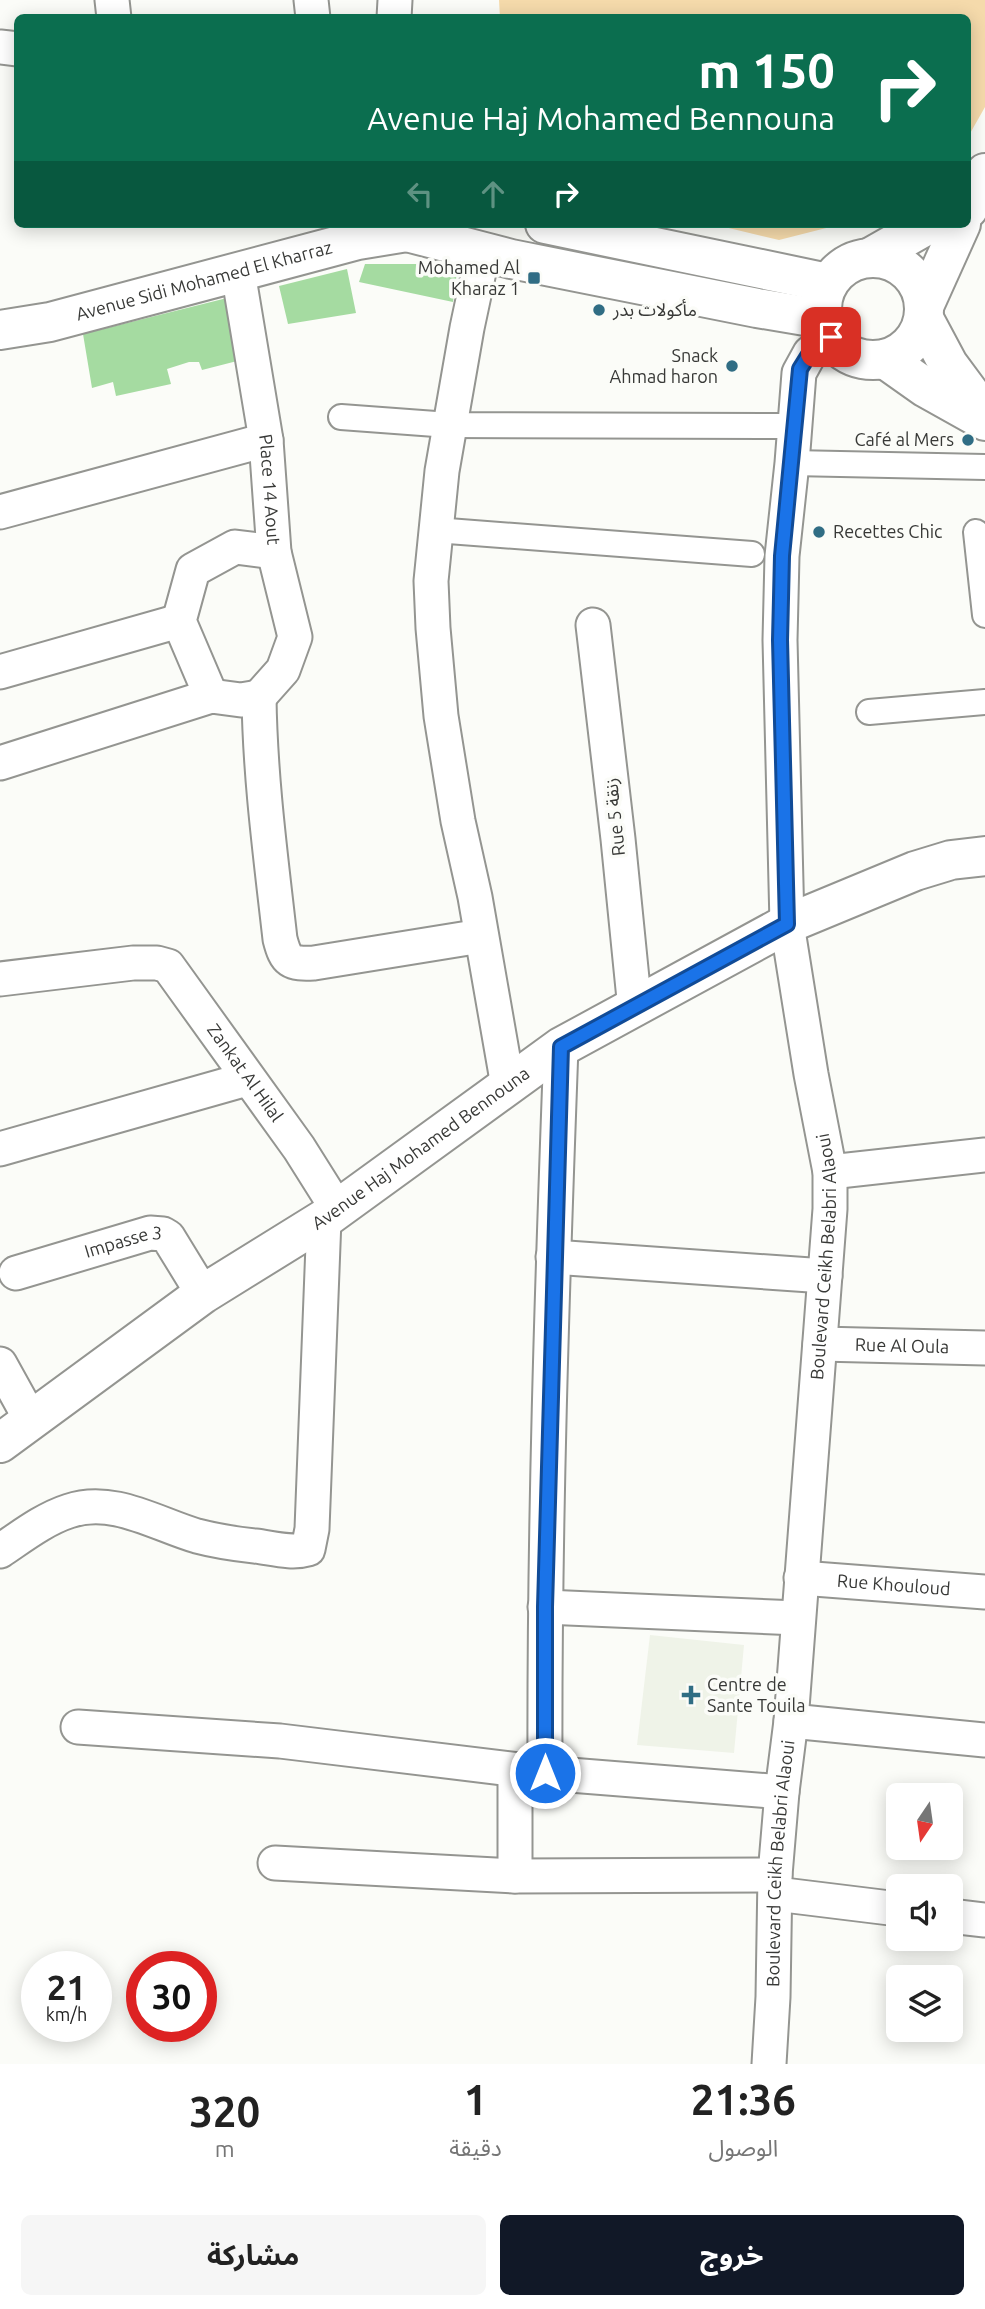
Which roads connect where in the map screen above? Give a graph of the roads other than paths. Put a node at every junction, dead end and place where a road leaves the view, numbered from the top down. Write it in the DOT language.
graph roads {
  1 [pos="558,228"];
  2 [pos="922,228"];
  3 [pos="960,228"];
  4 [pos="446,236"];
  5 [pos="870,257"];
  6 [pos="238,272"];
  7 [pos="924,311"];
  8 [pos="827,313"];
  9 [pos="0,330"];
  10 [pos="885,359"];
  11 [pos="985,414"];
  12 [pos="341,417"];
  13 [pos="985,421"];
  14 [pos="449,425"];
  15 [pos="794,426"];
  16 [pos="265,440"];
  17 [pos="792,463"];
  18 [pos="985,467"];
  19 [pos="0,512"];
  20 [pos="435,530"];
  21 [pos="976,532"];
  22 [pos="274,552"];
  23 [pos="752,554"];
  24 [pos="985,615"];
  25 [pos="179,621"];
  26 [pos="593,625"];
  27 [pos="0,672"];
  28 [pos="211,696"];
  29 [pos="260,697"];
  30 [pos="985,702"];
  31 [pos="869,712"];
  32 [pos="0,763"];
  33 [pos="985,856"];
  34 [pos="787,924"];
  35 [pos="481,936"];
  36 [pos="0,979"];
  37 [pos="635,1009"];
  38 [pos="561,1047"];
  39 [pos="247,1079"];
  40 [pos="508,1086"];
  41 [pos="0,1149"];
  42 [pos="985,1154"];
  43 [pos="830,1172"];
  44 [pos="331,1214"];
  45 [pos="553,1257"];
  46 [pos="16,1273"];
  47 [pos="825,1276"];
  48 [pos="203,1294"];
  49 [pos="820,1344"];
  50 [pos="985,1348"];
  51 [pos="0,1364"];
  52 [pos="31,1420"];
  53 [pos="0,1443"];
  54 [pos="0,1551"];
  55 [pos="801,1578"];
  56 [pos="985,1592"];
  57 [pos="545,1607"];
  58 [pos="798,1618"];
  59 [pos="791,1721"];
  60 [pos="78,1727"];
  61 [pos="985,1740"];
  62 [pos="530,1772"];
  63 [pos="782,1791"];
  64 [pos="275,1863"];
  65 [pos="515,1876"];
  66 [pos="775,1884"];
  67 [pos="886,1907"];
  68 [pos="963,1917"];
  69 [pos="985,1920"];
  70 [pos="769,2064"];
  1 -- 8 [label="street"];
  2 -- 5 [label="street"];
  3 -- 7 [label="street"];
  4 -- 6 [label="street, Avenue Sidi Mohamed El Kharraz"];
  4 -- 8 [label="street, Avenue Sidi Mohamed El Kharraz"];
  4 -- 14 [label="street"];
  5 -- 7 [label="street"];
  5 -- 8 [label="street"];
  6 -- 9 [label="street, Avenue Sidi Mohamed El Kharraz"];
  6 -- 16 [label="street, Place 14 Aout"];
  7 -- 10 [label="street"];
  7 -- 11 [label="street"];
  8 -- 10 [label="street"];
  8 -- 15 [label="street, Boulevard Ceikh Belabri Alaoui"];
  10 -- 13 [label="street"];
  12 -- 14 [label="street"];
  14 -- 15 [label="street"];
  14 -- 20 [label="street"];
  15 -- 17 [label="street, Boulevard Ceikh Belabri Alaoui"];
  16 -- 19 [label="street"];
  16 -- 22 [label="street, Place 14 Aout"];
  17 -- 18 [label="street"];
  17 -- 34 [label="street, Boulevard Ceikh Belabri Alaoui"];
  20 -- 23 [label="street"];
  20 -- 35 [label="street"];
  21 -- 24 [label="street"];
  22 -- 25 [label="street"];
  22 -- 29 [label="street, Place 14 Aout"];
  25 -- 27 [label="street"];
  25 -- 28 [label="street"];
  26 -- 37 [label="street, Rue 5 زنقة"];
  28 -- 29 [label="street"];
  28 -- 32 [label="street"];
  29 -- 35 [label="street"];
  30 -- 31 [label="street"];
  33 -- 34 [label="street, Avenue Haj Mohamed Bennouna"];
  34 -- 37 [label="street, Avenue Haj Mohamed Bennouna"];
  34 -- 43 [label="street, Boulevard Ceikh Belabri Alaoui"];
  35 -- 40 [label="street"];
  36 -- 39 [label="street, Zankat Al Hilal"];
  37 -- 38 [label="street, Avenue Haj Mohamed Bennouna"];
  38 -- 40 [label="street, Avenue Haj Mohamed Bennouna"];
  38 -- 45 [label="street"];
  39 -- 41 [label="street"];
  39 -- 44 [label="street, Zankat Al Hilal"];
  40 -- 44 [label="street, Avenue Haj Mohamed Bennouna"];
  42 -- 43 [label="street"];
  43 -- 47 [label="street, Boulevard Ceikh Belabri Alaoui"];
  44 -- 48 [label="street, Avenue Haj Mohamed Bennouna"];
  44 -- 54 [label="street"];
  45 -- 47 [label="street"];
  45 -- 57 [label="street"];
  46 -- 48 [label="street, Impasse 3"];
  47 -- 49 [label="street, Boulevard Ceikh Belabri Alaoui"];
  48 -- 52 [label="street, Avenue Haj Mohamed Bennouna"];
  49 -- 50 [label="street, Rue Al Oula"];
  49 -- 55 [label="street, Boulevard Ceikh Belabri Alaoui"];
  51 -- 52 [label="street"];
  52 -- 53 [label="street, Avenue Haj Mohamed Bennouna"];
  55 -- 56 [label="street, Rue Khouloud"];
  55 -- 58 [label="street, Boulevard Ceikh Belabri Alaoui"];
  57 -- 58 [label="street"];
  57 -- 62 [label="street"];
  58 -- 59 [label="street, Boulevard Ceikh Belabri Alaoui"];
  59 -- 61 [label="street"];
  59 -- 63 [label="street, Boulevard Ceikh Belabri Alaoui"];
  60 -- 62 [label="street"];
  62 -- 63 [label="street"];
  62 -- 65 [label="street"];
  63 -- 66 [label="street, Boulevard Ceikh Belabri Alaoui"];
  64 -- 65 [label="street"];
  65 -- 66 [label="street"];
  66 -- 67 [label="street"];
  66 -- 70 [label="street, Boulevard Ceikh Belabri Alaoui"];
  68 -- 69 [label="street"];
}
